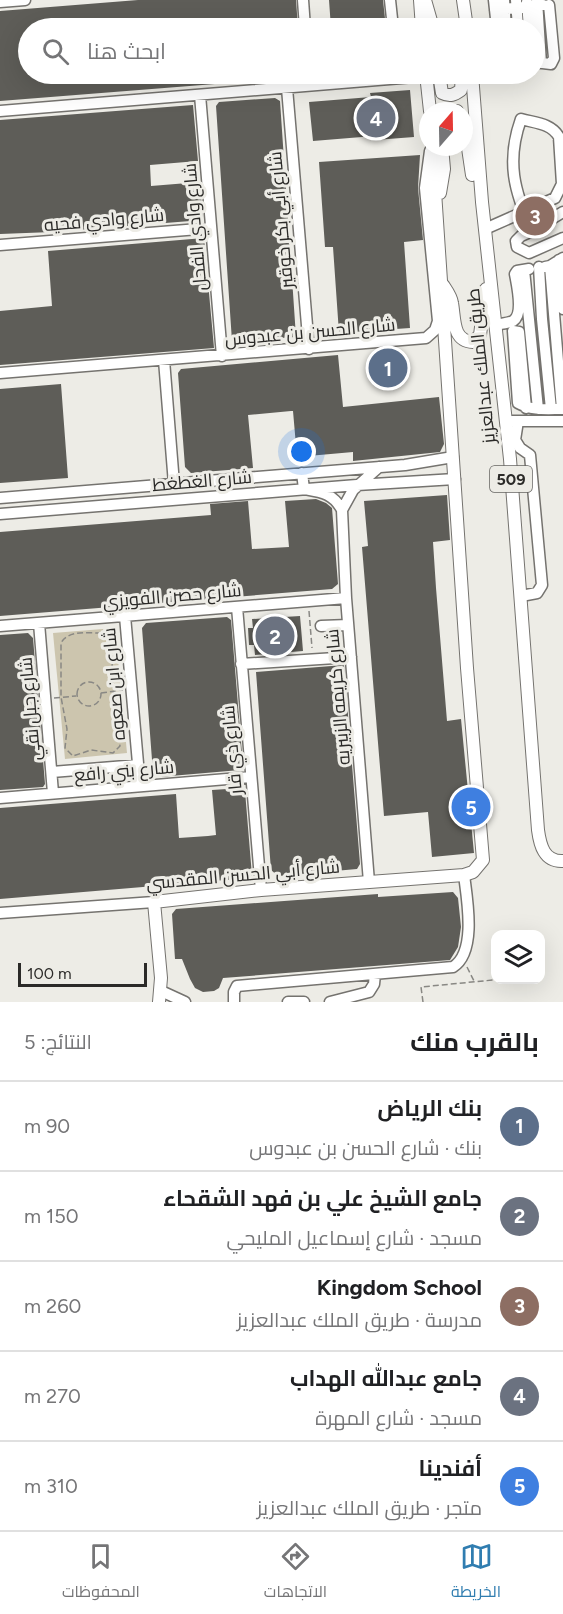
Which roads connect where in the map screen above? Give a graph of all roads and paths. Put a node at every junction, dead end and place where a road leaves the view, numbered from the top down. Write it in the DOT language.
graph roads {
  1 [pos="25,0"];
  2 [pos="303,0"];
  3 [pos="390,0"];
  4 [pos="420,0"];
  5 [pos="425,0"];
  6 [pos="463,0"];
  7 [pos="0,2"];
  8 [pos="549,2"];
  9 [pos="527,3"];
  10 [pos="499,5"];
  11 [pos="304,18"];
  12 [pos="392,18"];
  13 [pos="420,18"];
  14 [pos="430,18"];
  15 [pos="462,18"];
  16 [pos="465,18"];
  17 [pos="522,18"];
  18 [pos="528,18"];
  19 [pos="530,18"];
  20 [pos="545,64"];
  21 [pos="330,84"];
  22 [pos="427,84"];
  23 [pos="441,84"];
  24 [pos="461,84"];
  25 [pos="473,84"];
  26 [pos="309,86"];
  27 [pos="287,88"];
  28 [pos="200,95"];
  29 [pos="429,102"];
  30 [pos="0,111"];
  31 [pos="430,156"];
  32 [pos="433,156"];
  33 [pos="442,156"];
  34 [pos="469,156"];
  35 [pos="555,198"];
  36 [pos="482,201"];
  37 [pos="436,204"];
  38 [pos="563,207"];
  39 [pos="524,212"];
  40 [pos="563,212"];
  41 [pos="211,228"];
  42 [pos="485,229"];
  43 [pos="532,231"];
  44 [pos="563,238"];
  45 [pos="0,245"];
  46 [pos="553,263"];
  47 [pos="524,270"];
  48 [pos="489,272"];
  49 [pos="441,281"];
  50 [pos="563,309"];
  51 [pos="547,319"];
  52 [pos="513,321"];
  53 [pos="495,325"];
  54 [pos="309,349"];
  55 [pos="222,356"];
  56 [pos="164,360"];
  57 [pos="0,374"];
  58 [pos="526,408"];
  59 [pos="538,409"];
  60 [pos="559,409"];
  61 [pos="512,421"];
  62 [pos="563,421"];
  63 [pos="453,457"];
  64 [pos="405,465"];
  65 [pos="378,466"];
  66 [pos="302,473"];
  67 [pos="455,479"];
  68 [pos="407,482"];
  69 [pos="174,484"];
  70 [pos="357,485"];
  71 [pos="304,489"];
  72 [pos="0,498"];
  73 [pos="342,510"];
  74 [pos="0,514"];
  75 [pos="521,596"];
  76 [pos="346,598"];
  77 [pos="308,601"];
  78 [pos="237,607"];
  79 [pos="125,616"];
  80 [pos="39,623"];
  81 [pos="348,625"];
  82 [pos="0,626"];
  83 [pos="321,626"];
  84 [pos="351,657"];
  85 [pos="313,659"];
  86 [pos="242,664"];
  87 [pos="131,689"];
  88 [pos="115,691"];
  89 [pos="100,693"];
  90 [pos="77,696"];
  91 [pos="61,697"];
  92 [pos="45,699"];
  93 [pos="138,765"];
  94 [pos="51,772"];
  95 [pos="251,777"];
  96 [pos="140,786"];
  97 [pos="53,793"];
  98 [pos="0,798"];
  99 [pos="560,861"];
  100 [pos="464,875"];
  101 [pos="369,882"];
  102 [pos="261,890"];
  103 [pos="154,902"];
  104 [pos="0,913"];
  105 [pos="462,959"];
  106 [pos="375,974"];
  107 [pos="491,980"];
  108 [pos="475,982"];
  109 [pos="160,997"];
  110 [pos="185,1002"];
  111 [pos="234,1002"];
  112 [pos="288,1002"];
  113 [pos="304,1002"];
  114 [pos="330,1002"];
  115 [pos="423,1002"];
  1 -- 7 [label="street"];
  2 -- 11 [label="street"];
  3 -- 12 [label="street"];
  4 -- 13 [label="main road"];
  5 -- 14 [label="main road"];
  6 -- 15 [label="main road"];
  6 -- 16 [label="main road"];
  8 -- 9 [label="street"];
  8 -- 20 [label="street"];
  9 -- 10 [label="street"];
  9 -- 17 [label="street"];
  9 -- 18 [label="street"];
  9 -- 19 [label="street"];
  21 -- 26 [label="street"];
  22 -- 29 [label="main road"];
  23 -- 24 [label="main road"];
  25 -- 36 [label="main road, طريق الملك عبدالعزيز / 509"];
  26 -- 27 [label="street"];
  27 -- 28 [label="street"];
  27 -- 54 [label="street, شارع أبي بكر خوقير"];
  28 -- 30 [label="street"];
  28 -- 41 [label="street, شارع وادي الفحل"];
  31 -- 54 [label="street, شارع الحسن بن عبدوس"];
  32 -- 37 [label="main road, طريق الملك عبدالعزيز"];
  33 -- 37 [label="main road"];
  34 -- 36 [label="main road, 509"];
  35 -- 38 [label="street"];
  35 -- 39 [label="street"];
  35 -- 39 [label="street"];
  36 -- 42 [label="main road, طريق الملك عبدالعزيز / 509"];
  37 -- 49 [label="main road, طريق الملك عبدالعزيز"];
  39 -- 42 [label="street"];
  39 -- 43 [label="street"];
  40 -- 43 [label="street"];
  41 -- 45 [label="street, شارع وادي فحيه"];
  41 -- 55 [label="street, شارع وادي الفحل"];
  42 -- 48 [label="main road, طريق الملك عبدالعزيز / 509"];
  43 -- 44 [label="street"];
  46 -- 47 [label="street"];
  46 -- 50 [label="street"];
  46 -- 51 [label="street"];
  47 -- 51 [label="street"];
  47 -- 52 [label="street"];
  48 -- 49 [label="main road"];
  48 -- 53 [label="main road, طريق الملك عبدالعزيز / 509"];
  49 -- 63 [label="main road, طريق الملك عبدالعزيز"];
  51 -- 52 [label="street"];
  51 -- 59 [label="street"];
  51 -- 60 [label="street"];
  52 -- 53 [label="street"];
  53 -- 61 [label="main road, طريق الملك عبدالعزيز / 509"];
  54 -- 55 [label="street, شارع الحسن بن عبدوس"];
  55 -- 56 [label="street, شارع الحسن بن عبدوس"];
  56 -- 57 [label="street, شارع الحسن بن عبدوس"];
  56 -- 69 [label="street"];
  58 -- 58 [label="street"];
  58 -- 59 [label="street"];
  59 -- 60 [label="street"];
  61 -- 62 [label="street"];
  61 -- 75 [label="main road, طريق الملك عبدالعزيز / 509"];
  61 -- 75 [label="street"];
  63 -- 64 [label="street, شارع الغطغط"];
  63 -- 67 [label="main road, طريق الملك عبدالعزيز"];
  64 -- 65 [label="street, شارع الغطغط"];
  64 -- 68 [label="street"];
  65 -- 66 [label="street, شارع الغطغط"];
  65 -- 70 [label="street"];
  66 -- 69 [label="street, شارع الغطغط"];
  66 -- 71 [label="street"];
  67 -- 68 [label="street, شارع الغطغط"];
  67 -- 100 [label="main road, طريق الملك عبدالعزيز"];
  68 -- 70 [label="street, شارع الغطغط"];
  69 -- 72 [label="street, شارع الغطغط"];
  70 -- 71 [label="street, شارع الغطغط"];
  70 -- 73 [label="street"];
  71 -- 73 [label="street"];
  71 -- 74 [label="street, شارع الغطغط"];
  73 -- 76 [label="street, شارع كريمه الزبيريه"];
  75 -- 99 [label="main road, طريق الملك عبدالعزيز / 509"];
  76 -- 77 [label="street, شارع حصن الفويزي"];
  76 -- 81 [label="street, شارع كريمه الزبيريه"];
  77 -- 78 [label="street, شارع حصن الفويزي"];
  77 -- 85 [label="path"];
  78 -- 79 [label="street, شارع حصن الفويزي"];
  78 -- 86 [label="street, شارع ذي قار"];
  79 -- 80 [label="street, شارع حصن الفويزي"];
  79 -- 87 [label="street, شارع ابن صعوه"];
  80 -- 82 [label="street, شارع حصن الفويزي"];
  80 -- 92 [label="street, شارع جبل نقي"];
  81 -- 83 [label="street"];
  81 -- 84 [label="street, شارع كريمه الزبيريه"];
  84 -- 85 [label="street"];
  84 -- 101 [label="street, شارع كريمه الزبيريه"];
  85 -- 86 [label="street"];
  86 -- 95 [label="street, شارع ذي قار"];
  87 -- 88 [label="path"];
  87 -- 93 [label="street, شارع ابن صعوه"];
  88 -- 89 [label="path"];
  88 -- 91 [label="path"];
  88 -- 91 [label="path"];
  89 -- 90 [label="path"];
  89 -- 90 [label="path"];
  90 -- 91 [label="path"];
  91 -- 92 [label="path"];
  92 -- 94 [label="street, شارع جبل نقي"];
  93 -- 94 [label="street"];
  93 -- 96 [label="street, شارع ابن صعوه"];
  94 -- 97 [label="street, شارع جبل نقي"];
  95 -- 96 [label="street, شارع بني رافع"];
  95 -- 102 [label="street, شارع ذي قار"];
  96 -- 97 [label="street, شارع بني رافع"];
  97 -- 98 [label="street, شارع بني رافع"];
  100 -- 101 [label="main road, شارع أبي الحسن المقدسي"];
  100 -- 105 [label="street"];
  101 -- 102 [label="main road, شارع أبي الحسن المقدسي"];
  102 -- 103 [label="main road, شارع أبي الحسن المقدسي"];
  103 -- 104 [label="street, شارع أبي الحسن المقدسي"];
  103 -- 109 [label="main road"];
  105 -- 106 [label="street"];
  105 -- 108 [label="path"];
  106 -- 111 [label="street"];
  106 -- 114 [label="street"];
  107 -- 108 [label="path"];
  108 -- 115 [label="path"];
  109 -- 110 [label="street"];
  112 -- 113 [label="street"];
}
